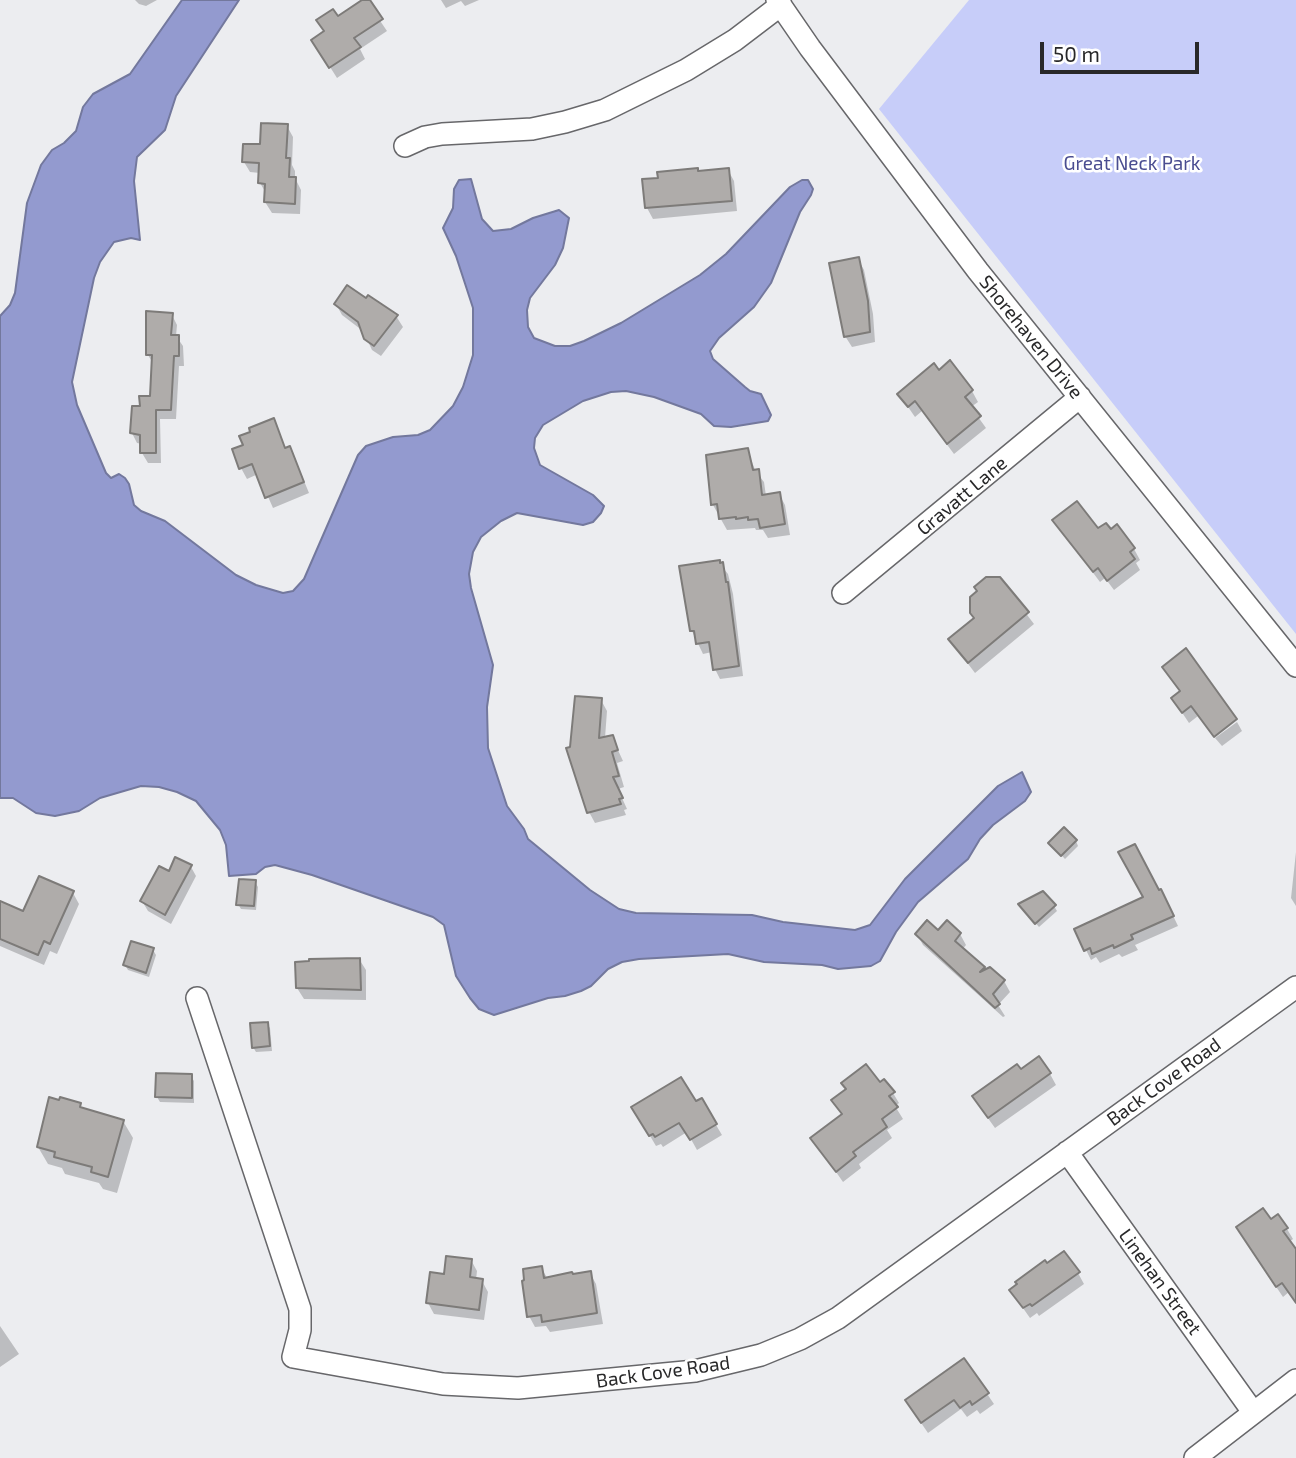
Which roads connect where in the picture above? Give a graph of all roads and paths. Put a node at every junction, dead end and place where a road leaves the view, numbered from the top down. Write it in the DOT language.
graph roads {
  1 [pos="779,3"];
  2 [pos="405,146"];
  3 [pos="1080,397"];
  4 [pos="843,593"];
  5 [pos="1296,666"];
  6 [pos="1296,987"];
  7 [pos="197,998"];
  8 [pos="1067,1152"];
  9 [pos="1296,1380"];
  10 [pos="1253,1412"];
  11 [pos="1195,1458"];
  1 -- 2 [label="street"];
  1 -- 3 [label="street, Shorehaven Drive"];
  3 -- 4 [label="street, Gravatt Lane"];
  3 -- 5 [label="street, Shorehaven Drive"];
  6 -- 8 [label="street, Back Cove Road"];
  7 -- 8 [label="street, Back Cove Road"];
  8 -- 10 [label="street, Linehan Street"];
  9 -- 10 [label="street"];
  10 -- 11 [label="street"];
}
